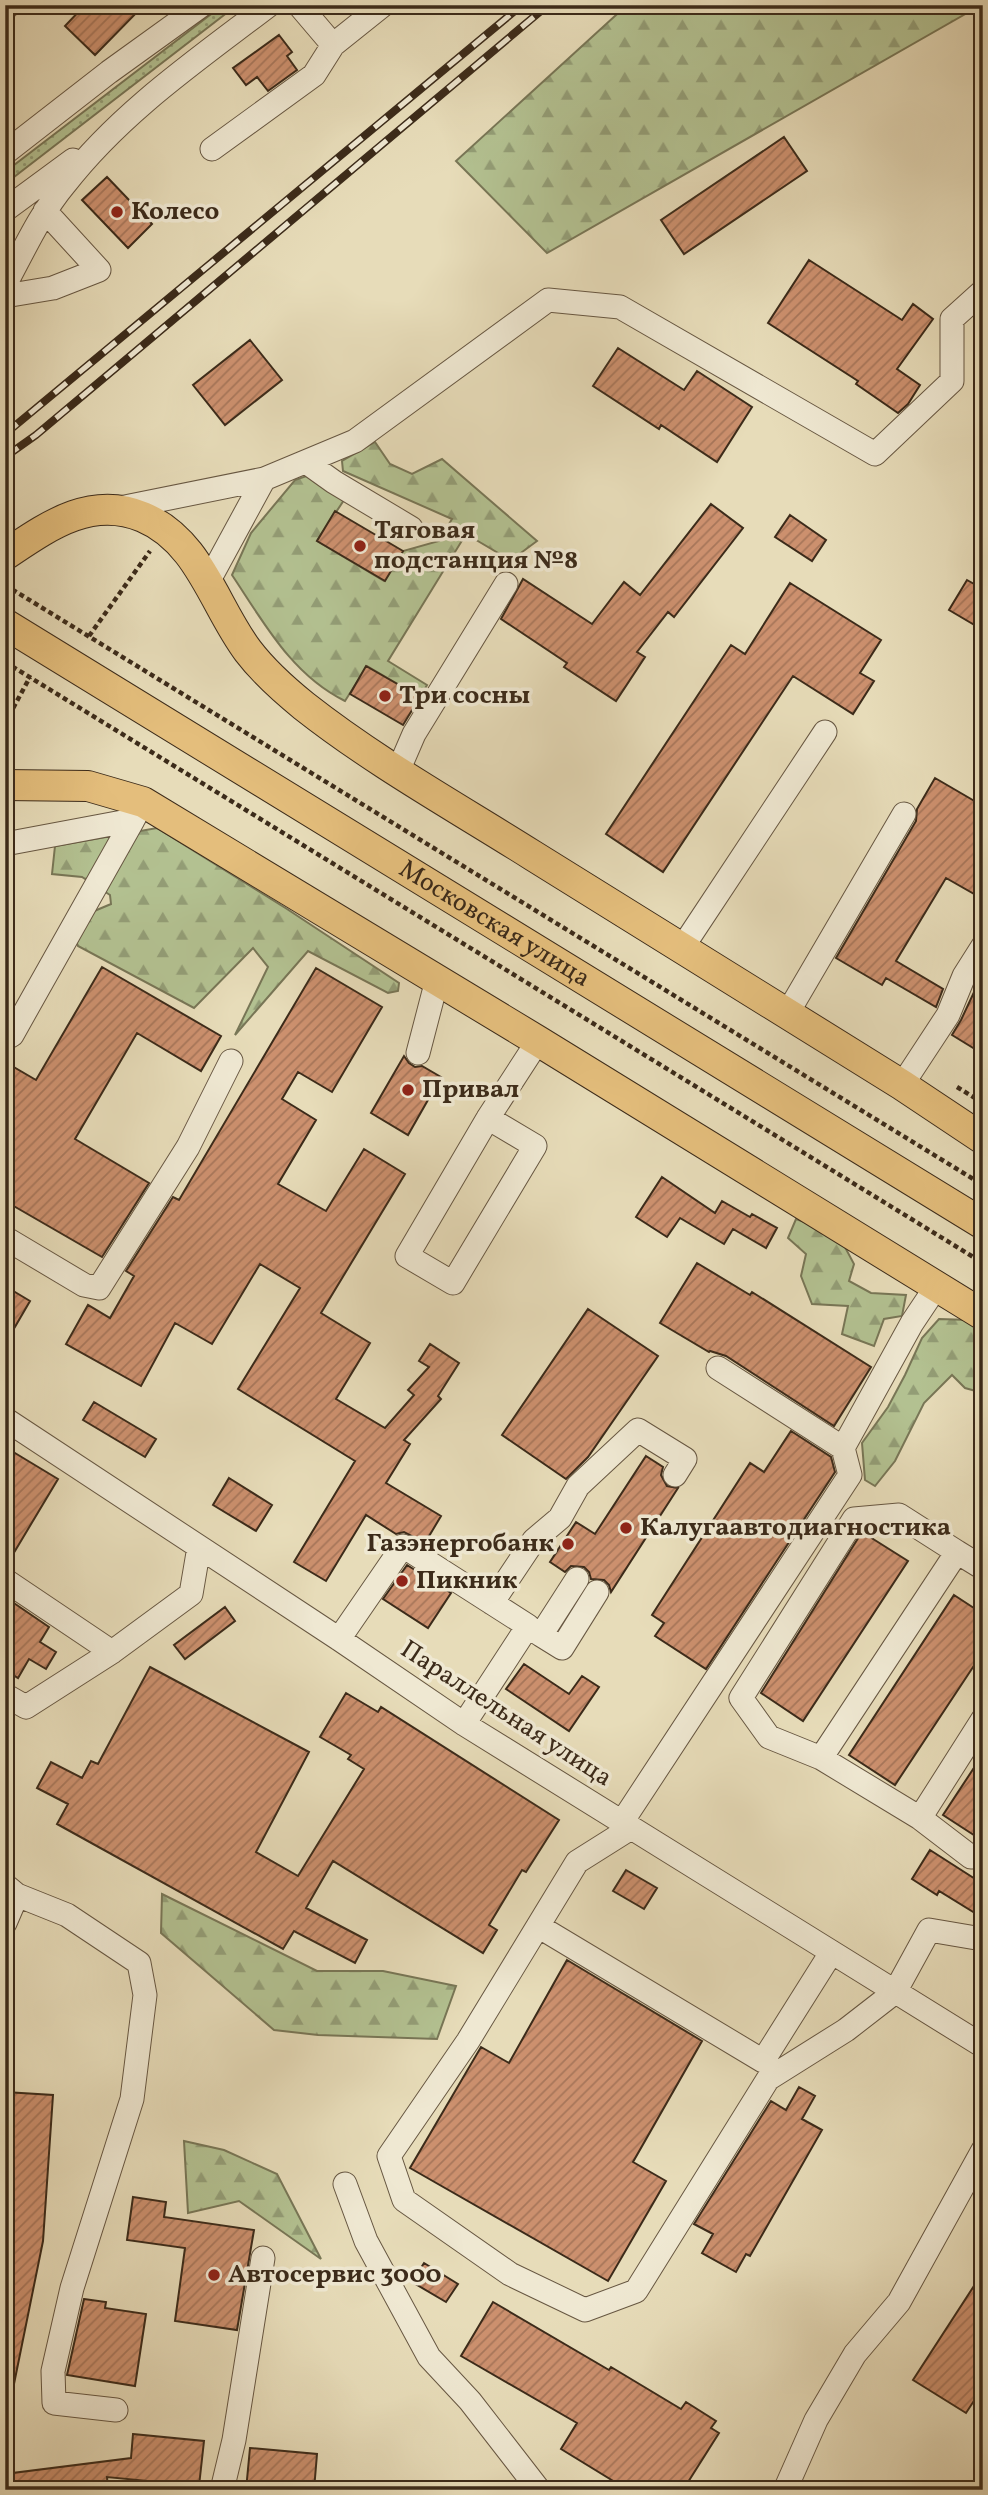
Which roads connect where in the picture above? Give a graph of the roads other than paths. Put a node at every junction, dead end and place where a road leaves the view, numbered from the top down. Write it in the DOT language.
graph roads {
  1 [pos="202,5"];
  2 [pos="268,5"];
  3 [pos="299,5"];
  4 [pos="383,5"];
  5 [pos="333,45"];
  6 [pos="104,138"];
  7 [pos="212,149"];
  8 [pos="5,153"];
  9 [pos="5,210"];
  10 [pos="45,211"];
  11 [pos="5,285"];
  12 [pos="983,291"];
  13 [pos="5,296"];
  14 [pos="306,462"];
  15 [pos="264,479"];
  16 [pos="112,510"];
  17 [pos="411,528"];
  18 [pos="5,555"];
  19 [pos="208,582"];
  20 [pos="506,584"];
  21 [pos="5,624"];
  22 [pos="825,733"];
  23 [pos="398,771"];
  24 [pos="5,785"];
  25 [pos="138,811"];
  26 [pos="904,814"];
  27 [pos="5,844"];
  28 [pos="983,946"];
  29 [pos="682,948"];
  30 [pos="438,980"];
  31 [pos="787,1014"];
  32 [pos="5,1039"];
  33 [pos="538,1041"];
  34 [pos="418,1052"];
  35 [pos="230,1061"];
  36 [pos="902,1085"];
  37 [pos="488,1118"];
  38 [pos="983,1139"];
  39 [pos="983,1224"];
  40 [pos="5,1238"];
  41 [pos="936,1287"];
  42 [pos="983,1315"];
  43 [pos="718,1368"];
  44 [pos="5,1419"];
  45 [pos="843,1448"];
  46 [pos="675,1475"];
  47 [pos="199,1547"];
  48 [pos="957,1552"];
  49 [pos="983,1569"];
  50 [pos="577,1579"];
  51 [pos="5,1580"];
  52 [pos="597,1592"];
  53 [pos="492,1603"];
  54 [pos="534,1630"];
  55 [pos="339,1639"];
  56 [pos="112,1652"];
  57 [pos="5,1695"];
  58 [pos="983,1719"];
  59 [pos="464,1724"];
  60 [pos="821,1758"];
  61 [pos="920,1818"];
  62 [pos="627,1825"];
  63 [pos="971,1857"];
  64 [pos="11,1890"];
  65 [pos="5,1923"];
  66 [pos="538,1926"];
  67 [pos="982,1939"];
  68 [pos="831,1953"];
  69 [pos="895,1992"];
  70 [pos="983,2046"];
  71 [pos="983,2150"];
  72 [pos="345,2184"];
  73 [pos="263,2258"];
  74 [pos="116,2410"];
  75 [pos="222,2490"];
  76 [pos="539,2490"];
  77 [pos="785,2490"];
  1 -- 8 [label="street"];
  2 -- 6 [label="street"];
  3 -- 5 [label="street"];
  4 -- 5 [label="street"];
  5 -- 7 [label="street"];
  6 -- 9 [label="street"];
  6 -- 10 [label="street"];
  10 -- 11 [label="street"];
  10 -- 13 [label="street"];
  12 -- 14 [label="street"];
  14 -- 15 [label="street"];
  14 -- 17 [label="street"];
  15 -- 16 [label="street"];
  15 -- 19 [label="street"];
  16 -- 18 [label="main road"];
  16 -- 19 [label="main road"];
  19 -- 23 [label="main road"];
  20 -- 23 [label="street"];
  21 -- 39 [label="main road, Московская улица"];
  22 -- 29 [label="street"];
  23 -- 29 [label="main road"];
  24 -- 25 [label="main road"];
  25 -- 27 [label="street"];
  25 -- 30 [label="main road"];
  25 -- 32 [label="street"];
  26 -- 31 [label="street"];
  28 -- 36 [label="street"];
  29 -- 31 [label="main road"];
  30 -- 33 [label="main road"];
  30 -- 34 [label="street"];
  31 -- 36 [label="main road"];
  33 -- 37 [label="street"];
  33 -- 41 [label="main road"];
  35 -- 40 [label="street"];
  36 -- 38 [label="main road"];
  37 -- 37 [label="street"];
  41 -- 42 [label="main road"];
  41 -- 45 [label="street"];
  43 -- 45 [label="street"];
  44 -- 47 [label="street, Параллельная улица"];
  45 -- 62 [label="street"];
  46 -- 53 [label="street"];
  47 -- 55 [label="street, Параллельная улица"];
  47 -- 56 [label="street"];
  48 -- 49 [label="street"];
  48 -- 60 [label="street"];
  48 -- 60 [label="street"];
  50 -- 54 [label="street"];
  51 -- 56 [label="street"];
  52 -- 54 [label="street"];
  53 -- 54 [label="street"];
  53 -- 55 [label="street"];
  54 -- 59 [label="street"];
  55 -- 59 [label="street, Параллельная улица"];
  56 -- 57 [label="street"];
  58 -- 61 [label="street"];
  59 -- 62 [label="street, Параллельная улица"];
  60 -- 61 [label="street"];
  61 -- 63 [label="street"];
  62 -- 66 [label="street"];
  62 -- 68 [label="street, Параллельная улица"];
  64 -- 65 [label="street"];
  64 -- 74 [label="street"];
  66 -- 68 [label="street"];
  66 -- 69 [label="street"];
  67 -- 69 [label="street"];
  68 -- 69 [label="street, Параллельная улица"];
  69 -- 70 [label="street, Параллельная улица"];
  71 -- 77 [label="street"];
  72 -- 76 [label="street"];
  73 -- 75 [label="street"];
}
